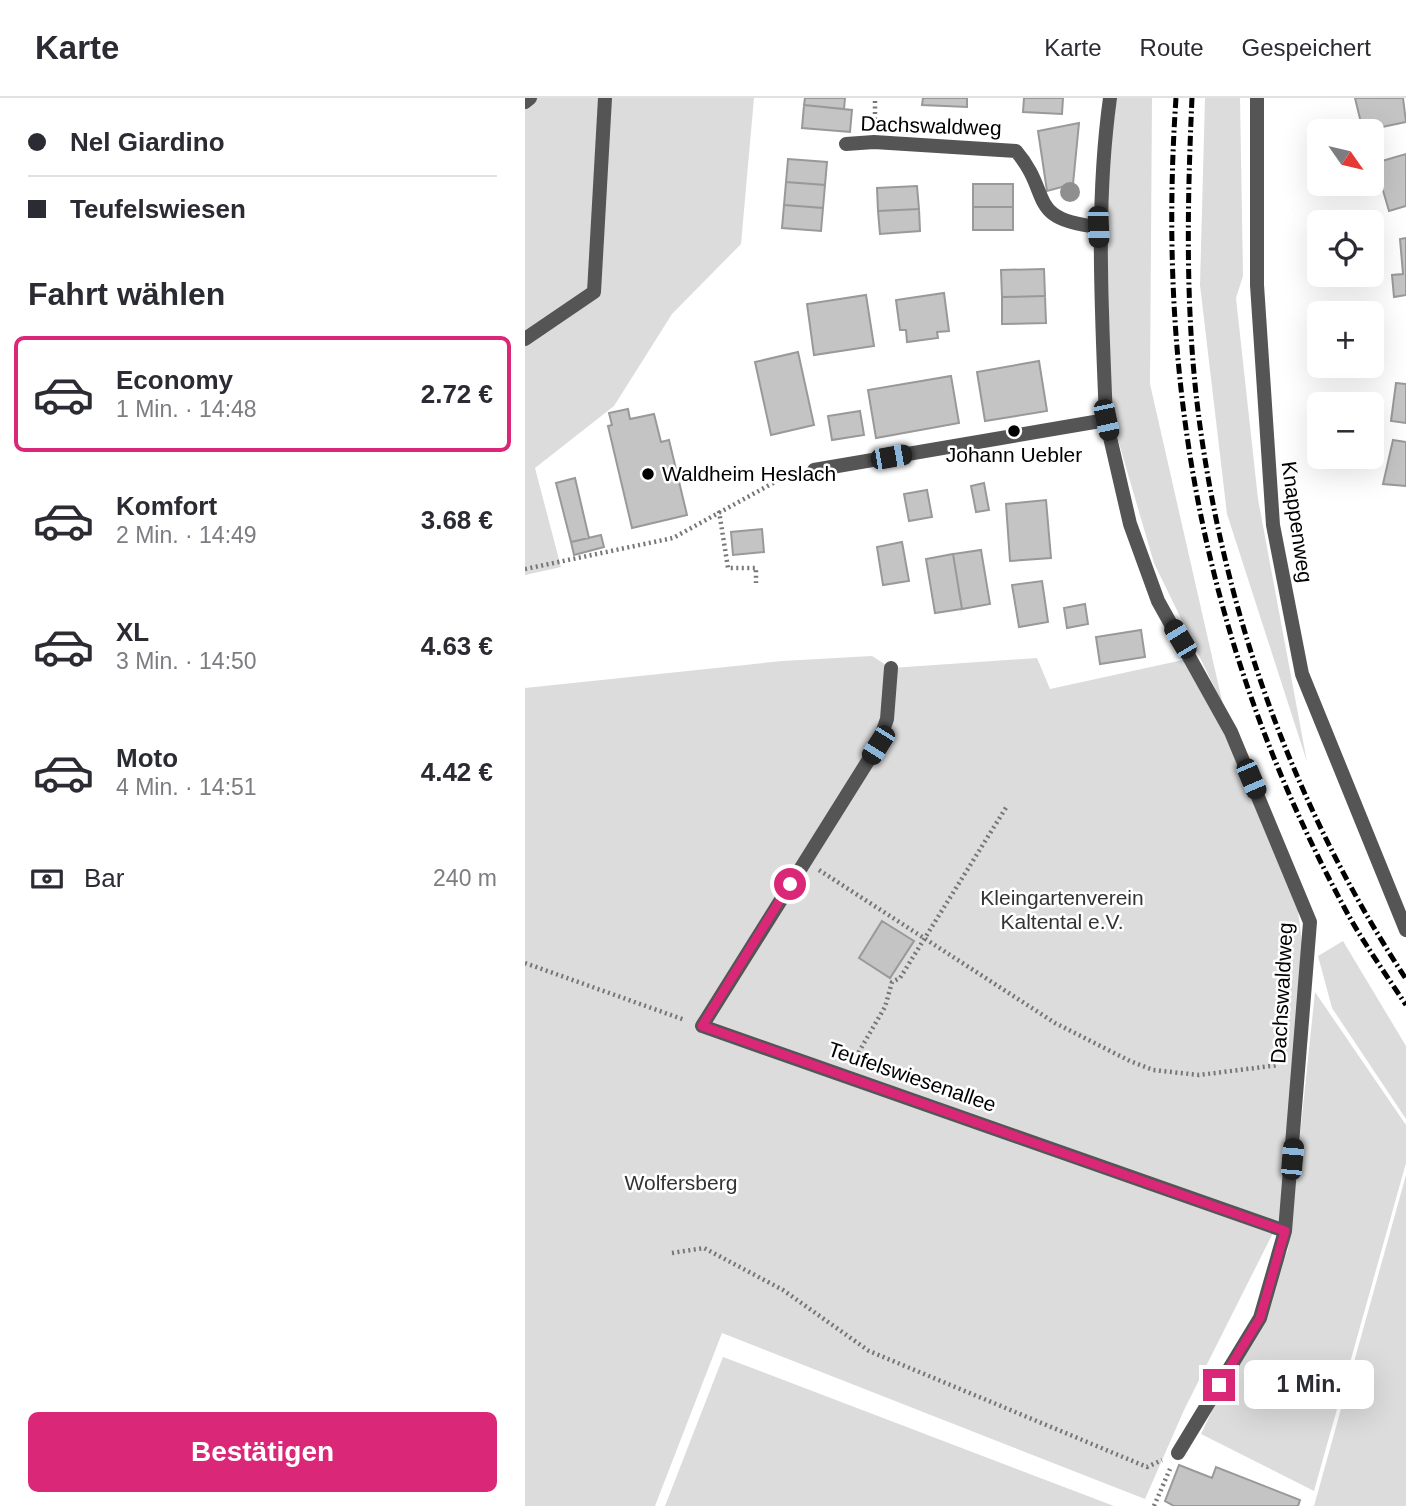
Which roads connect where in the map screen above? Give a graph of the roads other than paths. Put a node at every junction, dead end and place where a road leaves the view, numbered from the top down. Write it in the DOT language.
graph roads {
  1 [pos="530,98"];
  2 [pos="605,98"];
  3 [pos="1109,98"];
  4 [pos="1257,98"];
  5 [pos="525,102"];
  6 [pos="846,144"];
  7 [pos="1098,227"];
  8 [pos="525,340"];
  9 [pos="1106,420"];
  10 [pos="814,470"];
  11 [pos="891,668"];
  12 [pos="1406,930"];
  13 [pos="1285,1231"];
  14 [pos="1178,1453"];
  1 -- 5 [label="street"];
  2 -- 8 [label="street"];
  3 -- 7 [label="street, Dachswaldweg"];
  4 -- 12 [label="street, Knappenweg"];
  6 -- 7 [label="street, Dachswaldweg"];
  7 -- 9 [label="street, Dachswaldweg"];
  9 -- 10 [label="street"];
  9 -- 13 [label="street, Dachswaldweg"];
  11 -- 13 [label="street, Teufelswiesenallee"];
  13 -- 14 [label="street, Dachswaldweg"];
}
